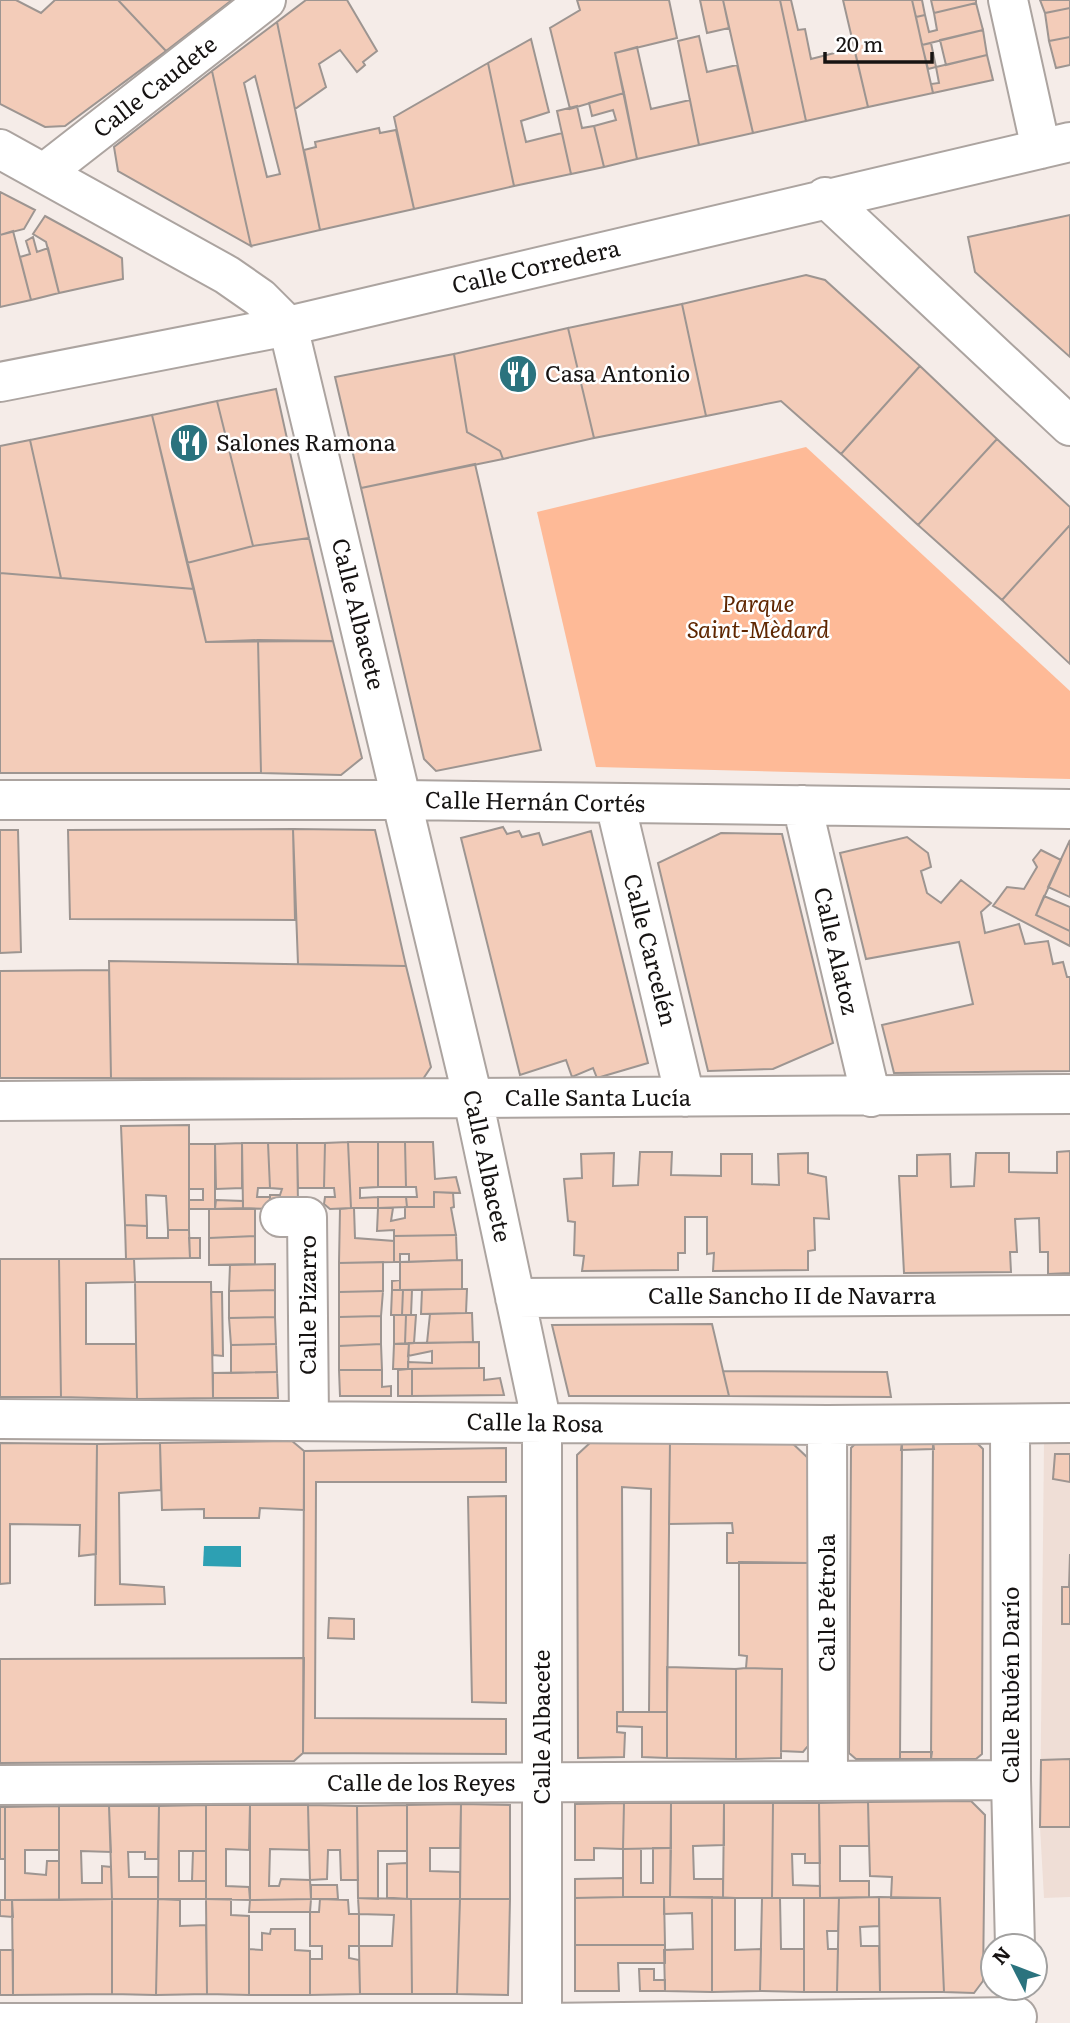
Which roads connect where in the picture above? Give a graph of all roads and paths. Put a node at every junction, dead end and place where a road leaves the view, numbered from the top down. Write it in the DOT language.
graph roads {
  1 [pos="266,0"];
  2 [pos="1008,0"];
  3 [pos="1055,146"];
  4 [pos="0,149"];
  5 [pos="44,173"];
  6 [pos="825,198"];
  7 [pos="288,326"];
  8 [pos="0,382"];
  9 [pos="1070,426"];
  10 [pos="0,800"];
  11 [pos="403,800"];
  12 [pos="615,803"];
  13 [pos="802,806"];
  14 [pos="1070,809"];
  15 [pos="1070,1094"];
  16 [pos="685,1097"];
  17 [pos="871,1097"];
  18 [pos="473,1098"];
  19 [pos="0,1101"];
  20 [pos="280,1217"];
  21 [pos="1070,1295"];
  22 [pos="515,1297"];
  23 [pos="0,1419"];
  24 [pos="309,1419"];
  25 [pos="1070,1423"];
  26 [pos="542,1424"];
  27 [pos="1010,1424"];
  28 [pos="827,1425"];
  29 [pos="1011,1780"];
  30 [pos="828,1781"];
  31 [pos="541,1782"];
  32 [pos="0,1785"];
  33 [pos="1015,1932"];
  34 [pos="1016,2009"];
  35 [pos="0,2023"];
  36 [pos="542,2023"];
  1 -- 5 [label="street, Calle Caudete"];
  2 -- 3 [label="street"];
  3 -- 6 [label="street, Calle Corredera"];
  4 -- 5 [label="street"];
  5 -- 7 [label="street"];
  6 -- 7 [label="street, Calle Corredera"];
  6 -- 9 [label="street"];
  7 -- 8 [label="street, Calle Corredera"];
  7 -- 11 [label="street, Calle Albacete"];
  10 -- 11 [label="street, Calle Hernán Cortés"];
  11 -- 12 [label="street, Calle Hernán Cortés"];
  11 -- 18 [label="street, Calle Albacete"];
  12 -- 13 [label="street, Calle Hernán Cortés"];
  12 -- 16 [label="street, Calle Carcelén"];
  13 -- 14 [label="street, Calle Hernán Cortés"];
  13 -- 17 [label="street, Calle Alatoz"];
  15 -- 17 [label="street, Calle Santa Lucía"];
  16 -- 17 [label="street, Calle Santa Lucía"];
  16 -- 18 [label="street, Calle Santa Lucía"];
  18 -- 19 [label="street, Calle Santa Lucía"];
  18 -- 22 [label="street, Calle Albacete"];
  20 -- 24 [label="street, Calle Pizarro"];
  21 -- 22 [label="street, Calle Sancho II de Navarra"];
  22 -- 26 [label="street, Calle Albacete"];
  23 -- 24 [label="street, Calle la Rosa"];
  24 -- 26 [label="street, Calle la Rosa"];
  25 -- 27 [label="street, Calle la Rosa"];
  26 -- 28 [label="street, Calle la Rosa"];
  26 -- 31 [label="street, Calle Albacete"];
  27 -- 28 [label="street, Calle la Rosa"];
  27 -- 29 [label="street, Calle Rubén Darío"];
  28 -- 30 [label="street, Calle Pétrola"];
  29 -- 30 [label="street, Calle de los Reyes"];
  29 -- 33 [label="street, Calle Rubén Darío"];
  30 -- 31 [label="street, Calle de los Reyes"];
  31 -- 32 [label="street, Calle de los Reyes"];
  31 -- 36 [label="street, Calle Albacete"];
  34 -- 36 [label="street"];
  35 -- 36 [label="street"];
}
